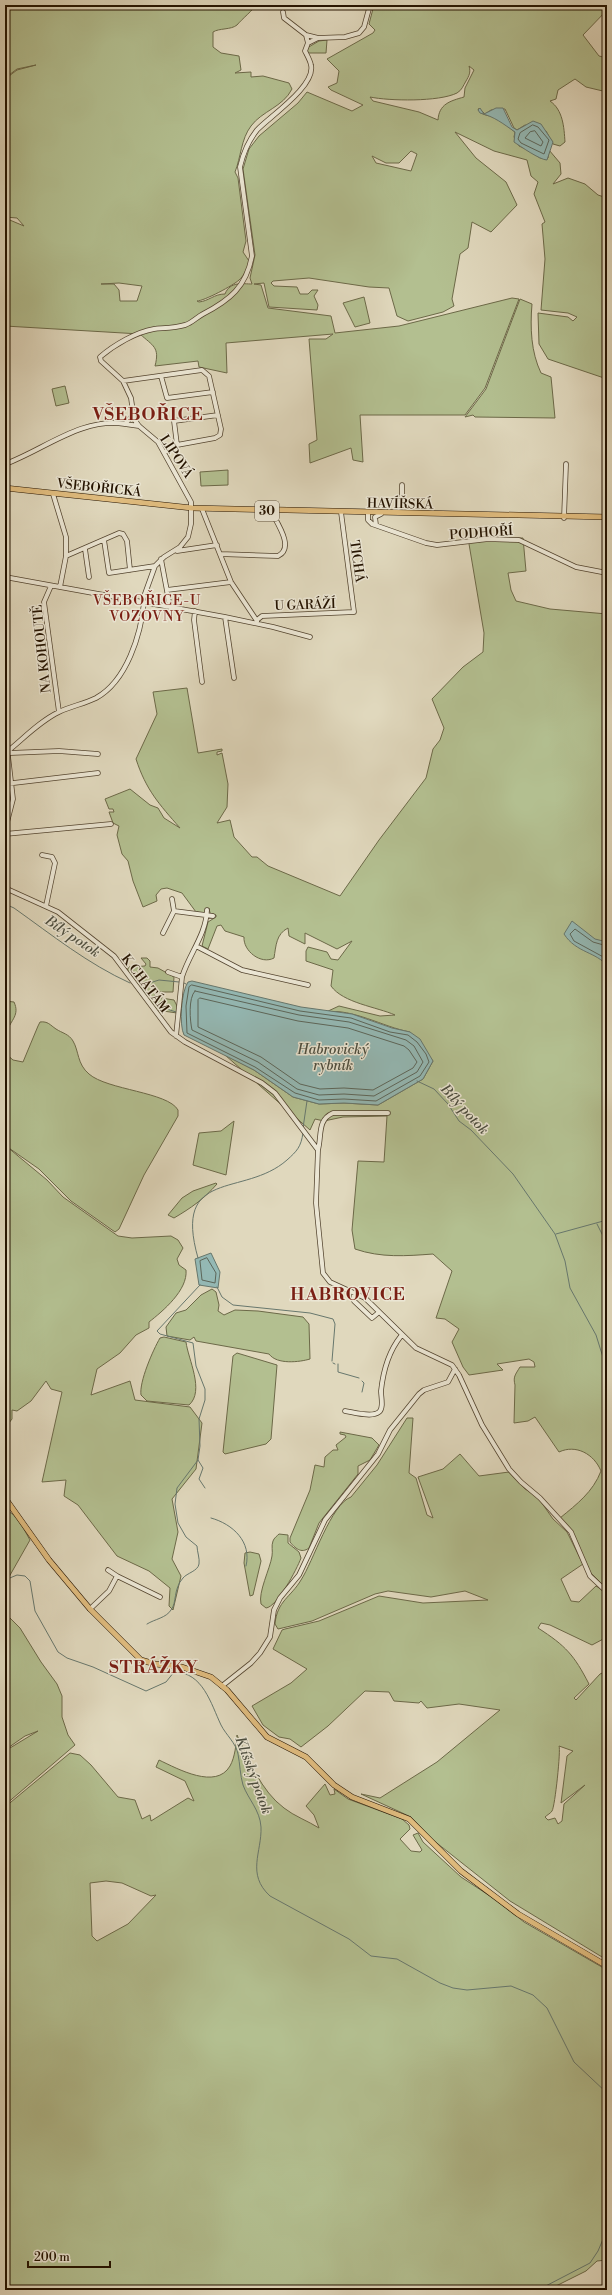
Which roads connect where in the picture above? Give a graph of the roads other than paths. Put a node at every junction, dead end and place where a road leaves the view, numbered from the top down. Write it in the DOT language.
graph roads {
  1 [pos="370,5"];
  2 [pos="283,12"];
  3 [pos="306,35"];
  4 [pos="318,38"];
  5 [pos="308,43"];
  6 [pos="161,376"];
  7 [pos="123,380"];
  8 [pos="213,392"];
  9 [pos="133,415"];
  10 [pos="218,415"];
  11 [pos="125,424"];
  12 [pos="139,426"];
  13 [pos="177,445"];
  14 [pos="165,452"];
  15 [pos="5,464"];
  16 [pos="566,464"];
  17 [pos="402,485"];
  18 [pos="5,488"];
  19 [pos="53,494"];
  20 [pos="402,507"];
  21 [pos="192,508"];
  22 [pos="202,509"];
  23 [pos="271,511"];
  24 [pos="341,512"];
  25 [pos="368,513"];
  26 [pos="381,514"];
  27 [pos="564,518"];
  28 [pos="607,518"];
  29 [pos="376,525"];
  30 [pos="104,540"];
  31 [pos="217,545"];
  32 [pos="85,549"];
  33 [pos="175,551"];
  34 [pos="220,554"];
  35 [pos="66,556"];
  36 [pos="161,559"];
  37 [pos="155,566"];
  38 [pos="130,570"];
  39 [pos="607,573"];
  40 [pos="5,577"];
  41 [pos="89,577"];
  42 [pos="231,582"];
  43 [pos="51,586"];
  44 [pos="60,588"];
  45 [pos="167,590"];
  46 [pos="143,602"];
  47 [pos="170,607"];
  48 [pos="195,611"];
  49 [pos="354,612"];
  50 [pos="226,617"];
  51 [pos="257,622"];
  52 [pos="310,637"];
  53 [pos="234,678"];
  54 [pos="202,682"];
  55 [pos="59,712"];
  56 [pos="5,730"];
  57 [pos="6,751"];
  58 [pos="98,754"];
  59 [pos="98,773"];
  60 [pos="5,784"];
  61 [pos="12,784"];
  62 [pos="111,824"];
  63 [pos="5,830"];
  64 [pos="5,834"];
  65 [pos="42,855"];
  66 [pos="5,888"];
  67 [pos="172,899"];
  68 [pos="46,906"];
  69 [pos="207,910"];
  70 [pos="174,911"];
  71 [pos="207,915"];
  72 [pos="213,916"];
  73 [pos="163,933"];
  74 [pos="196,946"];
  75 [pos="168,972"];
  76 [pos="182,977"];
  77 [pos="308,985"];
  78 [pos="176,1036"];
  79 [pos="388,1113"];
  80 [pos="318,1150"];
  81 [pos="354,1293"];
  82 [pos="378,1313"];
  83 [pos="401,1336"];
  84 [pos="455,1369"];
  85 [pos="345,1411"];
  86 [pos="5,1498"];
  87 [pos="108,1570"];
  88 [pos="117,1576"];
  89 [pos="607,1592"];
  90 [pos="160,1597"];
  91 [pos="90,1609"];
  92 [pos="222,1686"];
  93 [pos="607,1966"];
  1 -- 4 [label="street"];
  2 -- 3 [label="street"];
  3 -- 4 [label="street"];
  3 -- 5 [label="street"];
  4 -- 5 [label="street"];
  5 -- 7 [label="street, LIPOVÁ"];
  6 -- 7 [label="street"];
  6 -- 8 [label="street"];
  6 -- 8 [label="street"];
  7 -- 9 [label="street, LIPOVÁ"];
  8 -- 10 [label="street"];
  9 -- 11 [label="street"];
  9 -- 12 [label="street, LIPOVÁ"];
  10 -- 13 [label="street"];
  10 -- 13 [label="street"];
  11 -- 12 [label="street"];
  11 -- 15 [label="street"];
  12 -- 14 [label="street, LIPOVÁ"];
  13 -- 14 [label="street"];
  14 -- 21 [label="street, LIPOVÁ"];
  16 -- 27 [label="street"];
  17 -- 20 [label="street"];
  18 -- 19 [label="main road, VŠEBOŘICKÁ / 30"];
  19 -- 21 [label="main road, VŠEBOŘICKÁ / 30"];
  19 -- 35 [label="street"];
  21 -- 22 [label="main road, HAVÍŘSKÁ / 30"];
  21 -- 33 [label="street"];
  22 -- 23 [label="main road, HAVÍŘSKÁ / 30"];
  22 -- 31 [label="street"];
  23 -- 24 [label="main road, HAVÍŘSKÁ / 30"];
  23 -- 34 [label="street"];
  24 -- 25 [label="main road, HAVÍŘSKÁ / 30"];
  24 -- 49 [label="street, TICHÁ"];
  25 -- 26 [label="main road, HAVÍŘSKÁ / 30"];
  25 -- 29 [label="street"];
  26 -- 27 [label="main road, HAVÍŘSKÁ / 30"];
  26 -- 29 [label="street"];
  27 -- 28 [label="main road, HAVÍŘSKÁ / 30"];
  29 -- 39 [label="street, PODHOŘÍ"];
  30 -- 32 [label="street"];
  30 -- 38 [label="street"];
  30 -- 38 [label="street"];
  31 -- 33 [label="street"];
  31 -- 34 [label="street"];
  32 -- 35 [label="street"];
  32 -- 41 [label="street"];
  33 -- 36 [label="street"];
  34 -- 42 [label="street"];
  35 -- 44 [label="street"];
  36 -- 37 [label="street"];
  36 -- 45 [label="street"];
  37 -- 38 [label="street"];
  37 -- 46 [label="street"];
  40 -- 43 [label="street"];
  42 -- 45 [label="street"];
  42 -- 51 [label="street"];
  43 -- 44 [label="street"];
  43 -- 55 [label="street, NA KOHOUTĚ"];
  44 -- 46 [label="street"];
  45 -- 47 [label="street"];
  46 -- 47 [label="street"];
  46 -- 55 [label="street"];
  47 -- 48 [label="street"];
  48 -- 50 [label="street"];
  48 -- 54 [label="street"];
  49 -- 51 [label="street, U GARÁŽÍ"];
  50 -- 51 [label="street"];
  50 -- 53 [label="street"];
  51 -- 52 [label="street"];
  55 -- 57 [label="street"];
  56 -- 57 [label="street"];
  57 -- 58 [label="street"];
  57 -- 61 [label="street"];
  59 -- 61 [label="street"];
  60 -- 61 [label="street"];
  61 -- 63 [label="street"];
  62 -- 64 [label="street"];
  65 -- 68 [label="street"];
  66 -- 68 [label="street, K CHATÁM"];
  67 -- 70 [label="street"];
  68 -- 78 [label="street, K CHATÁM"];
  69 -- 71 [label="street"];
  70 -- 71 [label="street"];
  70 -- 73 [label="street"];
  71 -- 72 [label="street"];
  71 -- 74 [label="street"];
  74 -- 76 [label="street"];
  74 -- 77 [label="street"];
  75 -- 76 [label="street"];
  76 -- 78 [label="street"];
  78 -- 80 [label="street, K CHATÁM"];
  79 -- 80 [label="street"];
  80 -- 81 [label="street"];
  81 -- 82 [label="street"];
  81 -- 82 [label="street"];
  82 -- 83 [label="street"];
  83 -- 84 [label="street"];
  83 -- 85 [label="street"];
  84 -- 89 [label="street"];
  84 -- 92 [label="street"];
  86 -- 91 [label="main road"];
  87 -- 88 [label="street"];
  88 -- 90 [label="street"];
  88 -- 91 [label="street"];
  91 -- 92 [label="main road"];
  92 -- 93 [label="main road"];
}
